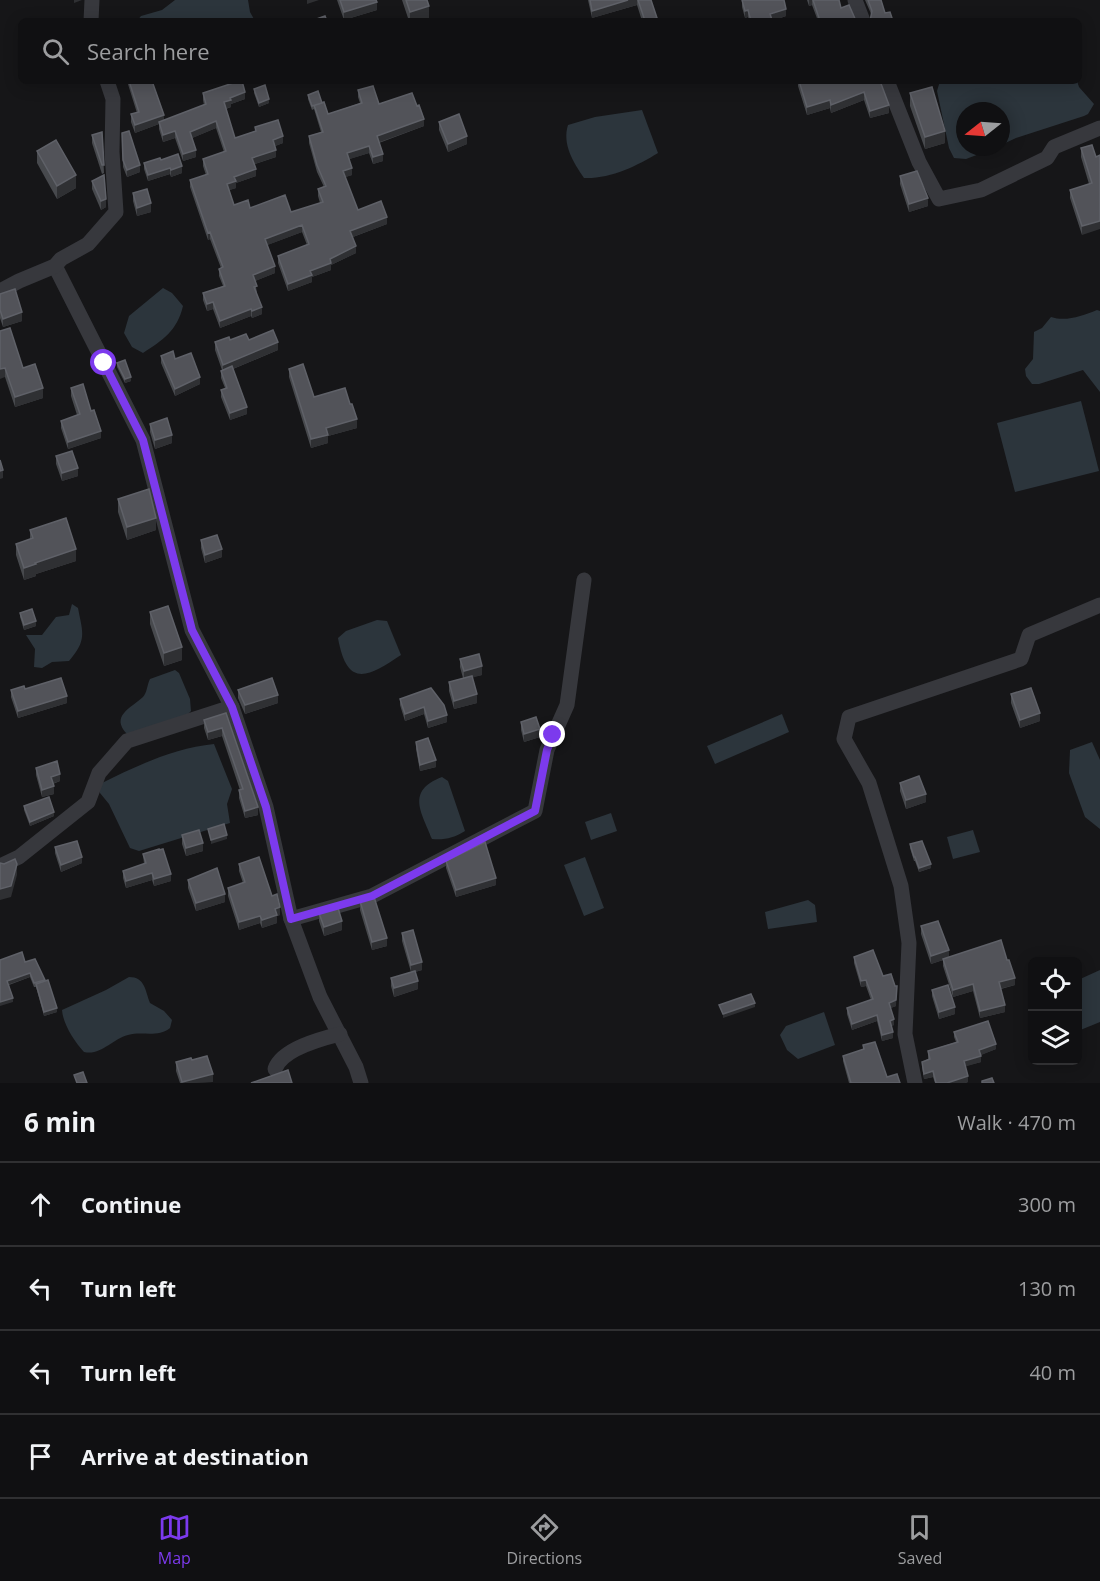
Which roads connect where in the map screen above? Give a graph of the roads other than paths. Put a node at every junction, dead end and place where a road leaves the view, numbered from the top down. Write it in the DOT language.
graph roads {
  1 [pos="92,0"];
  2 [pos="855,0"];
  3 [pos="92,18"];
  4 [pos="862,18"];
  5 [pos="109,84"];
  6 [pos="888,84"];
  7 [pos="1100,128"];
  8 [pos="56,266"];
  9 [pos="0,291"];
  10 [pos="584,580"];
  11 [pos="1100,605"];
  12 [pos="232,707"];
  13 [pos="0,867"];
  14 [pos="291,919"];
  15 [pos="340,1034"];
  16 [pos="275,1069"];
  17 [pos="361,1083"];
  18 [pos="915,1083"];
  1 -- 3 [label="street"];
  2 -- 4 [label="street"];
  5 -- 8 [label="street"];
  6 -- 7 [label="street"];
  8 -- 9 [label="street"];
  8 -- 12 [label="street"];
  10 -- 14 [label="street"];
  11 -- 18 [label="street"];
  12 -- 13 [label="street"];
  12 -- 14 [label="street"];
  14 -- 15 [label="street"];
  15 -- 16 [label="street"];
  15 -- 17 [label="street"];
}
